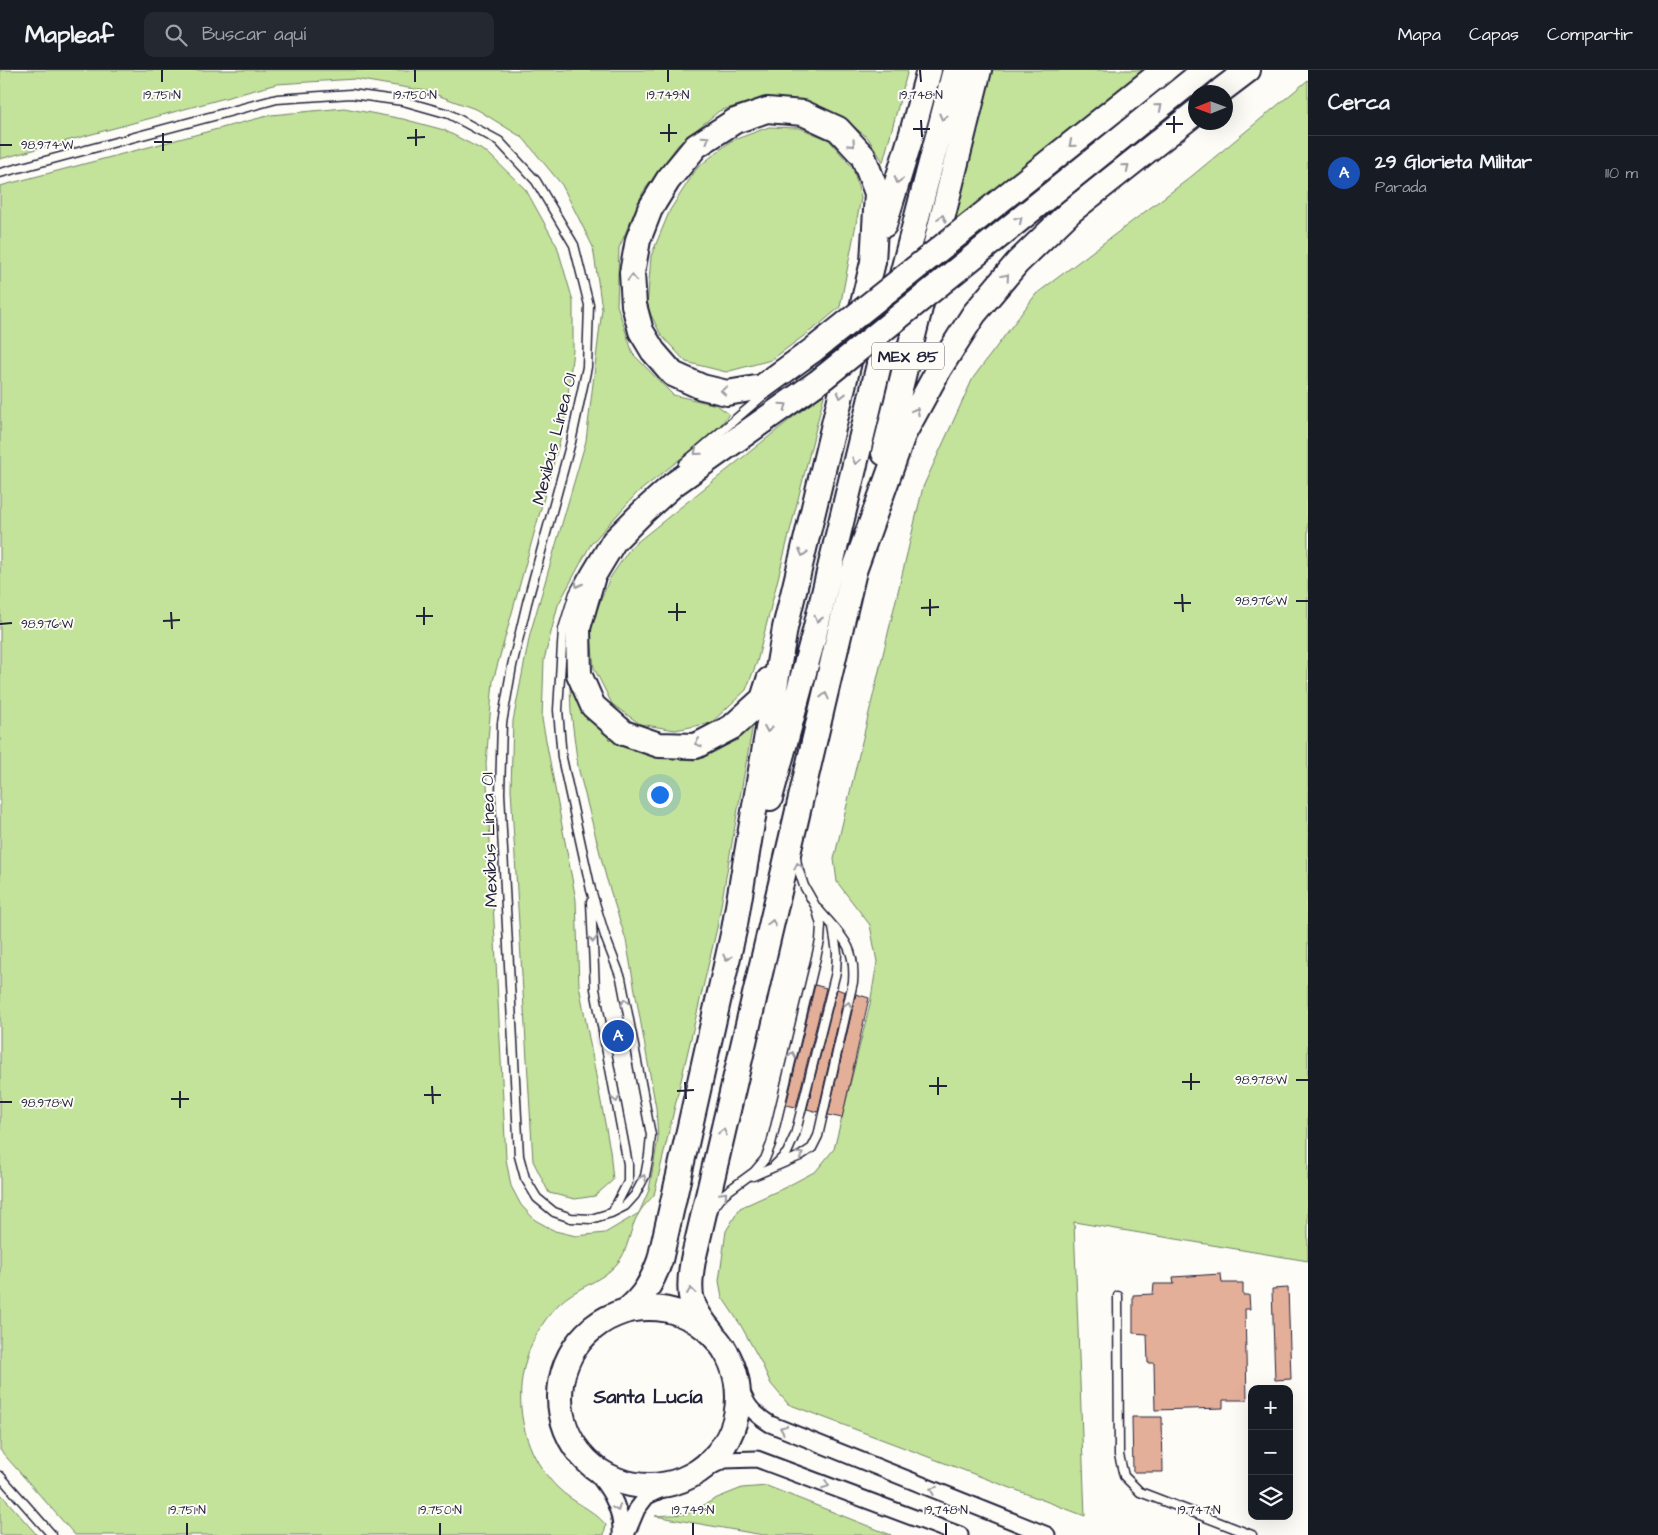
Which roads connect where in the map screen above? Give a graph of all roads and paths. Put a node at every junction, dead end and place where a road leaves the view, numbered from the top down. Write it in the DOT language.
graph roads {
  1 [pos="929,70"];
  2 [pos="955,70"];
  3 [pos="979,70"];
  4 [pos="1164,70"];
  5 [pos="1205,70"];
  6 [pos="1248,70"];
  7 [pos="1229,85"];
  8 [pos="1188,118"];
  9 [pos="0,173"];
  10 [pos="873,262"];
  11 [pos="813,350"];
  12 [pos="679,468"];
  13 [pos="611,532"];
  14 [pos="605,539"];
  15 [pos="854,571"];
  16 [pos="589,573"];
  17 [pos="785,628"];
  18 [pos="798,812"];
  19 [pos="591,890"];
  20 [pos="816,907"];
  21 [pos="833,927"];
  22 [pos="734,930"];
  23 [pos="771,1169"];
  24 [pos="739,1182"];
  25 [pos="612,1213"];
  26 [pos="698,1236"];
  27 [pos="1118,1296"];
  28 [pos="626,1311"];
  29 [pos="712,1333"];
  30 [pos="737,1380"];
  31 [pos="582,1456"];
  32 [pos="697,1473"];
  33 [pos="0,1476"];
  34 [pos="673,1484"];
  35 [pos="52,1535"];
  36 [pos="621,1535"];
  37 [pos="626,1535"];
  38 [pos="960,1535"];
  39 [pos="1047,1535"];
  40 [pos="1252,1535"];
  1 -- 10 [label="main road, one-way"];
  2 -- 22 [label="main road, one-way"];
  15 -- 3 [label="main road, MEX 85, one-way"];
  4 -- 11 [label="main road, one-way, bridge"];
  16 -- 5 [label="main road, one-way, bridge"];
  6 -- 7 [label="main road"];
  15 -- 8 [label="main road, one-way"];
  9 -- 25 [label="lane, Mexibús Línea 01"];
  11 -- 10 [label="main road, one-way"];
  10 -- 17 [label="main road, one-way"];
  11 -- 12 [label="lane, one-way"];
  13 -- 14 [label="lane"];
  18 -- 15 [label="main road, one-way"];
  17 -- 16 [label="main road, one-way"];
  16 -- 19 [label="lane, Mexibús Línea 01"];
  17 -- 22 [label="main road, one-way"];
  20 -- 18 [label="lane, one-way"];
  26 -- 18 [label="main road, one-way"];
  19 -- 25 [label="lane, Mexibús Línea 01, one-way"];
  25 -- 19 [label="lane, Mexibús Línea 01, one-way"];
  20 -- 21 [label="lane"];
  24 -- 20 [label="lane, one-way"];
  21 -- 23 [label="lane"];
  23 -- 21 [label="lane, one-way"];
  22 -- 28 [label="main road, one-way"];
  23 -- 24 [label="lane"];
  26 -- 24 [label="lane, one-way"];
  29 -- 26 [label="main road, one-way"];
  27 -- 40 [label="lane"];
  28 -- 29 [label="main road"];
  28 -- 31 [label="main road"];
  29 -- 30 [label="main road"];
  30 -- 32 [label="main road"];
  39 -- 30 [label="street, one-way"];
  31 -- 34 [label="main road"];
  31 -- 36 [label="street, one-way"];
  32 -- 34 [label="main road"];
  32 -- 38 [label="street, one-way"];
  33 -- 35 [label="lane"];
  34 -- 37 [label="street"];
}
